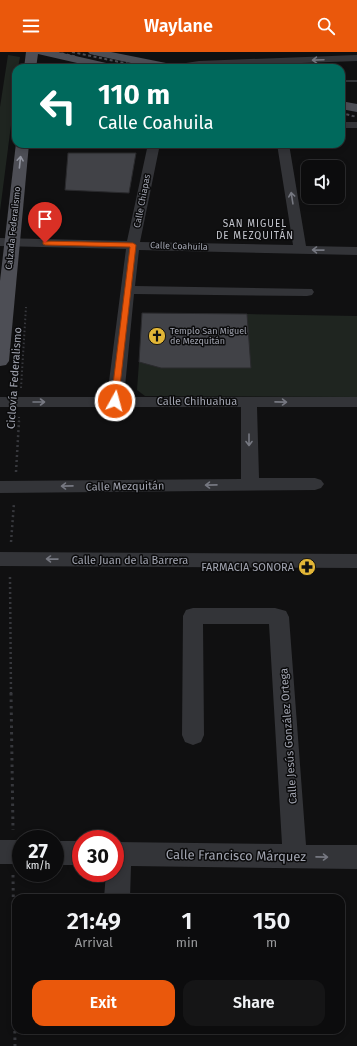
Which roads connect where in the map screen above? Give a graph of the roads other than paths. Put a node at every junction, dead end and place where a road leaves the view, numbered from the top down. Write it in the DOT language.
graph roads {
  1 [pos="32,52"];
  2 [pos="42,52"];
  3 [pos="94,52"];
  4 [pos="252,52"];
  5 [pos="357,58"];
  6 [pos="30,64"];
  7 [pos="98,64"];
  8 [pos="152,64"];
  9 [pos="260,64"];
  10 [pos="275,64"];
  11 [pos="345,81"];
  12 [pos="357,81"];
  13 [pos="345,107"];
  14 [pos="357,120"];
  15 [pos="345,125"];
  16 [pos="357,125"];
  17 [pos="21,148"];
  18 [pos="153,148"];
  19 [pos="284,148"];
  20 [pos="6,242"];
  21 [pos="133,245"];
  22 [pos="300,250"];
  23 [pos="357,251"];
  24 [pos="128,290"];
  25 [pos="306,292"];
  26 [pos="0,361"];
  27 [pos="115,401"];
  28 [pos="249,401"];
  29 [pos="0,402"];
  30 [pos="357,402"];
  31 [pos="315,484"];
  32 [pos="250,485"];
  33 [pos="7,487"];
  34 [pos="5,559"];
  35 [pos="357,561"];
  36 [pos="193,735"];
  37 [pos="124,854"];
  38 [pos="296,856"];
  39 [pos="357,857"];
  40 [pos="117,882"];
  41 [pos="117,894"];
  1 -- 6 [label="main road"];
  2 -- 7 [label="main road"];
  3 -- 8 [label="main road"];
  4 -- 9 [label="street"];
  5 -- 10 [label="street, one-way"];
  11 -- 12 [label="lane"];
  13 -- 14 [label="main road"];
  15 -- 16 [label="street"];
  20 -- 17 [label="main road, Calzada Federalismo, one-way"];
  18 -- 21 [label="street, Calle Chiapas"];
  22 -- 19 [label="street, one-way"];
  20 -- 21 [label="street, Calle Coahuila"];
  20 -- 26 [label="main road, Calzada Federalismo"];
  21 -- 22 [label="street, Calle Coahuila"];
  21 -- 24 [label="street, Calle Chiapas"];
  23 -- 22 [label="street, Calle Coahuila, one-way"];
  24 -- 25 [label="street"];
  24 -- 27 [label="street, Calle Chiapas"];
  27 -- 28 [label="street, Calle Chihuahua"];
  29 -- 27 [label="street, Calle Chihuahua, one-way"];
  28 -- 30 [label="street, Calle Chihuahua, one-way"];
  28 -- 32 [label="street, Calle Chihuahua, one-way"];
  31 -- 32 [label="street, Calle Mezquitán"];
  32 -- 33 [label="street, Calle Mezquitán, one-way"];
  35 -- 34 [label="street, Calle Juan de la Barrera, one-way"];
  36 -- 38 [label="street, Calle Jesús González Ortega"];
  37 -- 38 [label="street, Calle Francisco Márquez"];
  38 -- 39 [label="street, Calle Francisco Márquez, one-way"];
  40 -- 41 [label="street"];
}
